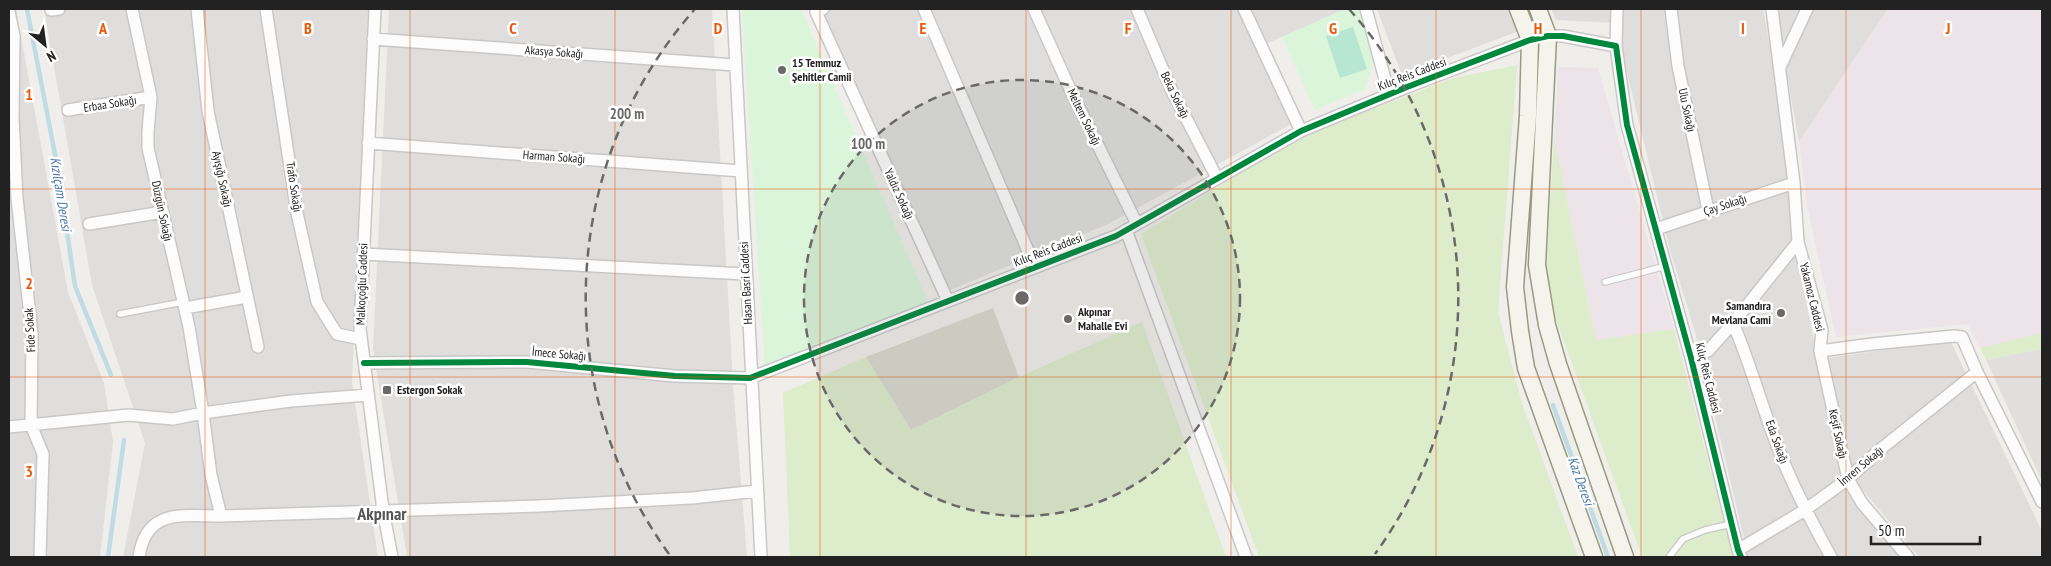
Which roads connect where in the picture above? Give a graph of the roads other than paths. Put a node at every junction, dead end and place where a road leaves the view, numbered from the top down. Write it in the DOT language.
graph roads {
  1 [pos="132,9"];
  2 [pos="197,9"];
  3 [pos="266,9"];
  4 [pos="375,9"];
  5 [pos="733,9"];
  6 [pos="924,9"];
  7 [pos="1034,9"];
  8 [pos="1136,9"];
  9 [pos="1244,9"];
  10 [pos="1366,9"];
  11 [pos="1518,9"];
  12 [pos="1538,9"];
  13 [pos="1617,9"];
  14 [pos="1671,9"];
  15 [pos="1772,9"];
  16 [pos="1807,9"];
  17 [pos="818,10"];
  18 [pos="9,11"];
  19 [pos="1548,36"];
  20 [pos="373,39"];
  21 [pos="1530,40"];
  22 [pos="1616,46"];
  23 [pos="736,65"];
  24 [pos="1780,68"];
  25 [pos="1389,94"];
  26 [pos="151,97"];
  27 [pos="68,110"];
  28 [pos="11,119"];
  29 [pos="1301,131"];
  30 [pos="368,143"];
  31 [pos="740,171"];
  32 [pos="1217,178"];
  33 [pos="1794,183"];
  34 [pos="1708,210"];
  35 [pos="163,212"];
  36 [pos="89,224"];
  37 [pos="1137,224"];
  38 [pos="1656,229"];
  39 [pos="1126,230"];
  40 [pos="1798,242"];
  41 [pos="363,254"];
  42 [pos="1666,266"];
  43 [pos="1035,267"];
  44 [pos="745,274"];
  45 [pos="1605,282"];
  46 [pos="247,296"];
  47 [pos="948,301"];
  48 [pos="184,305"];
  49 [pos="120,314"];
  50 [pos="1733,323"];
  51 [pos="361,339"];
  52 [pos="258,347"];
  53 [pos="1820,352"];
  54 [pos="1691,358"];
  55 [pos="364,363"];
  56 [pos="1977,372"];
  57 [pos="750,378"];
  58 [pos="368,395"];
  59 [pos="203,413"];
  60 [pos="30,425"];
  61 [pos="9,427"];
  62 [pos="1848,479"];
  63 [pos="757,491"];
  64 [pos="2042,502"];
  65 [pos="383,510"];
  66 [pos="1805,510"];
  67 [pos="221,516"];
  68 [pos="1731,524"];
  69 [pos="1739,554"];
  70 [pos="40,557"];
  71 [pos="139,557"];
  72 [pos="392,557"];
  73 [pos="761,557"];
  74 [pos="1246,557"];
  75 [pos="1594,557"];
  76 [pos="1625,557"];
  77 [pos="1669,557"];
  78 [pos="1831,557"];
  79 [pos="1908,557"];
  1 -- 26 [label="street, Düzgün Sokağı"];
  2 -- 46 [label="street, Ayışığı Sokağı"];
  3 -- 51 [label="street, Trafo Sokağı"];
  4 -- 20 [label="street, Malkoçoğlu Caddesi"];
  5 -- 23 [label="street, Hasan Basri Caddesi"];
  6 -- 43 [label="street"];
  7 -- 37 [label="street, Meltem Sokağı"];
  8 -- 32 [label="street, Beka Sokağı"];
  9 -- 29 [label="street"];
  10 -- 25 [label="street"];
  11 -- 21 [label="main road"];
  12 -- 19 [label="main road"];
  13 -- 22 [label="street"];
  14 -- 34 [label="street, Ulu Sokağı"];
  15 -- 24 [label="street, Yakamoz Caddesi"];
  16 -- 24 [label="street"];
  17 -- 47 [label="street, Yaldız Sokağı"];
  18 -- 28 [label="street, Fide Sokak"];
  19 -- 21 [label="street, Kılıç Reis Caddesi"];
  19 -- 22 [label="street, Kılıç Reis Caddesi"];
  19 -- 76 [label="main road"];
  20 -- 23 [label="street, Akasya Sokağı"];
  20 -- 30 [label="street, Malkoçoğlu Caddesi"];
  21 -- 25 [label="street, Kılıç Reis Caddesi"];
  21 -- 75 [label="main road"];
  22 -- 38 [label="street, Kılıç Reis Caddesi"];
  23 -- 31 [label="street, Hasan Basri Caddesi"];
  24 -- 33 [label="street, Yakamoz Caddesi"];
  25 -- 29 [label="street, Kılıç Reis Caddesi"];
  26 -- 27 [label="street, Erbaa Sokağı"];
  26 -- 35 [label="street, Düzgün Sokağı"];
  28 -- 60 [label="street, Fide Sokak"];
  29 -- 32 [label="street, Kılıç Reis Caddesi"];
  30 -- 31 [label="street, Harman Sokağı"];
  30 -- 41 [label="street, Malkoçoğlu Caddesi"];
  31 -- 44 [label="street, Hasan Basri Caddesi"];
  32 -- 37 [label="street, Kılıç Reis Caddesi"];
  33 -- 34 [label="street, Çay Sokağı"];
  33 -- 40 [label="street, Yakamoz Caddesi"];
  34 -- 38 [label="street, Çay Sokağı"];
  35 -- 36 [label="street"];
  35 -- 48 [label="street, Düzgün Sokağı"];
  37 -- 39 [label="street, Kılıç Reis Caddesi"];
  38 -- 42 [label="street, Kılıç Reis Caddesi"];
  39 -- 43 [label="street, Kılıç Reis Caddesi"];
  39 -- 74 [label="street"];
  40 -- 50 [label="street"];
  40 -- 53 [label="street, Yakamoz Caddesi"];
  41 -- 44 [label="street"];
  41 -- 51 [label="street, Malkoçoğlu Caddesi"];
  42 -- 45 [label="lane"];
  42 -- 54 [label="street, Kılıç Reis Caddesi"];
  43 -- 47 [label="street, Kılıç Reis Caddesi"];
  44 -- 57 [label="street, Hasan Basri Caddesi"];
  46 -- 48 [label="street"];
  46 -- 52 [label="street, Ayışığı Sokağı"];
  47 -- 57 [label="street, Kılıç Reis Caddesi"];
  48 -- 49 [label="lane"];
  48 -- 59 [label="street, Düzgün Sokağı"];
  50 -- 54 [label="street"];
  50 -- 66 [label="street, Eda Sokağı"];
  51 -- 55 [label="street, Malkoçoğlu Caddesi"];
  53 -- 56 [label="street"];
  53 -- 62 [label="street, Keşif Sokağı"];
  54 -- 68 [label="street, Kılıç Reis Caddesi"];
  55 -- 57 [label="street, İmece Sokağı"];
  55 -- 58 [label="street, Malkoçoğlu Caddesi"];
  56 -- 62 [label="street, İmren Sokağı"];
  56 -- 64 [label="street"];
  57 -- 63 [label="street, Hasan Basri Caddesi"];
  58 -- 59 [label="street"];
  58 -- 65 [label="street, Malkoçoğlu Caddesi"];
  59 -- 60 [label="street"];
  59 -- 67 [label="street, Düzgün Sokağı"];
  60 -- 61 [label="street"];
  60 -- 70 [label="street, Fide Sokak"];
  62 -- 66 [label="street, İmren Sokağı"];
  62 -- 79 [label="street, Keşif Sokağı"];
  63 -- 65 [label="street"];
  63 -- 73 [label="street, Hasan Basri Caddesi"];
  65 -- 67 [label="street"];
  65 -- 72 [label="street, Malkoçoğlu Caddesi"];
  66 -- 69 [label="street, İmren Sokağı"];
  66 -- 78 [label="street, Eda Sokağı"];
  67 -- 71 [label="street"];
  68 -- 69 [label="street, Kılıç Reis Caddesi"];
  68 -- 77 [label="lane"];
}
